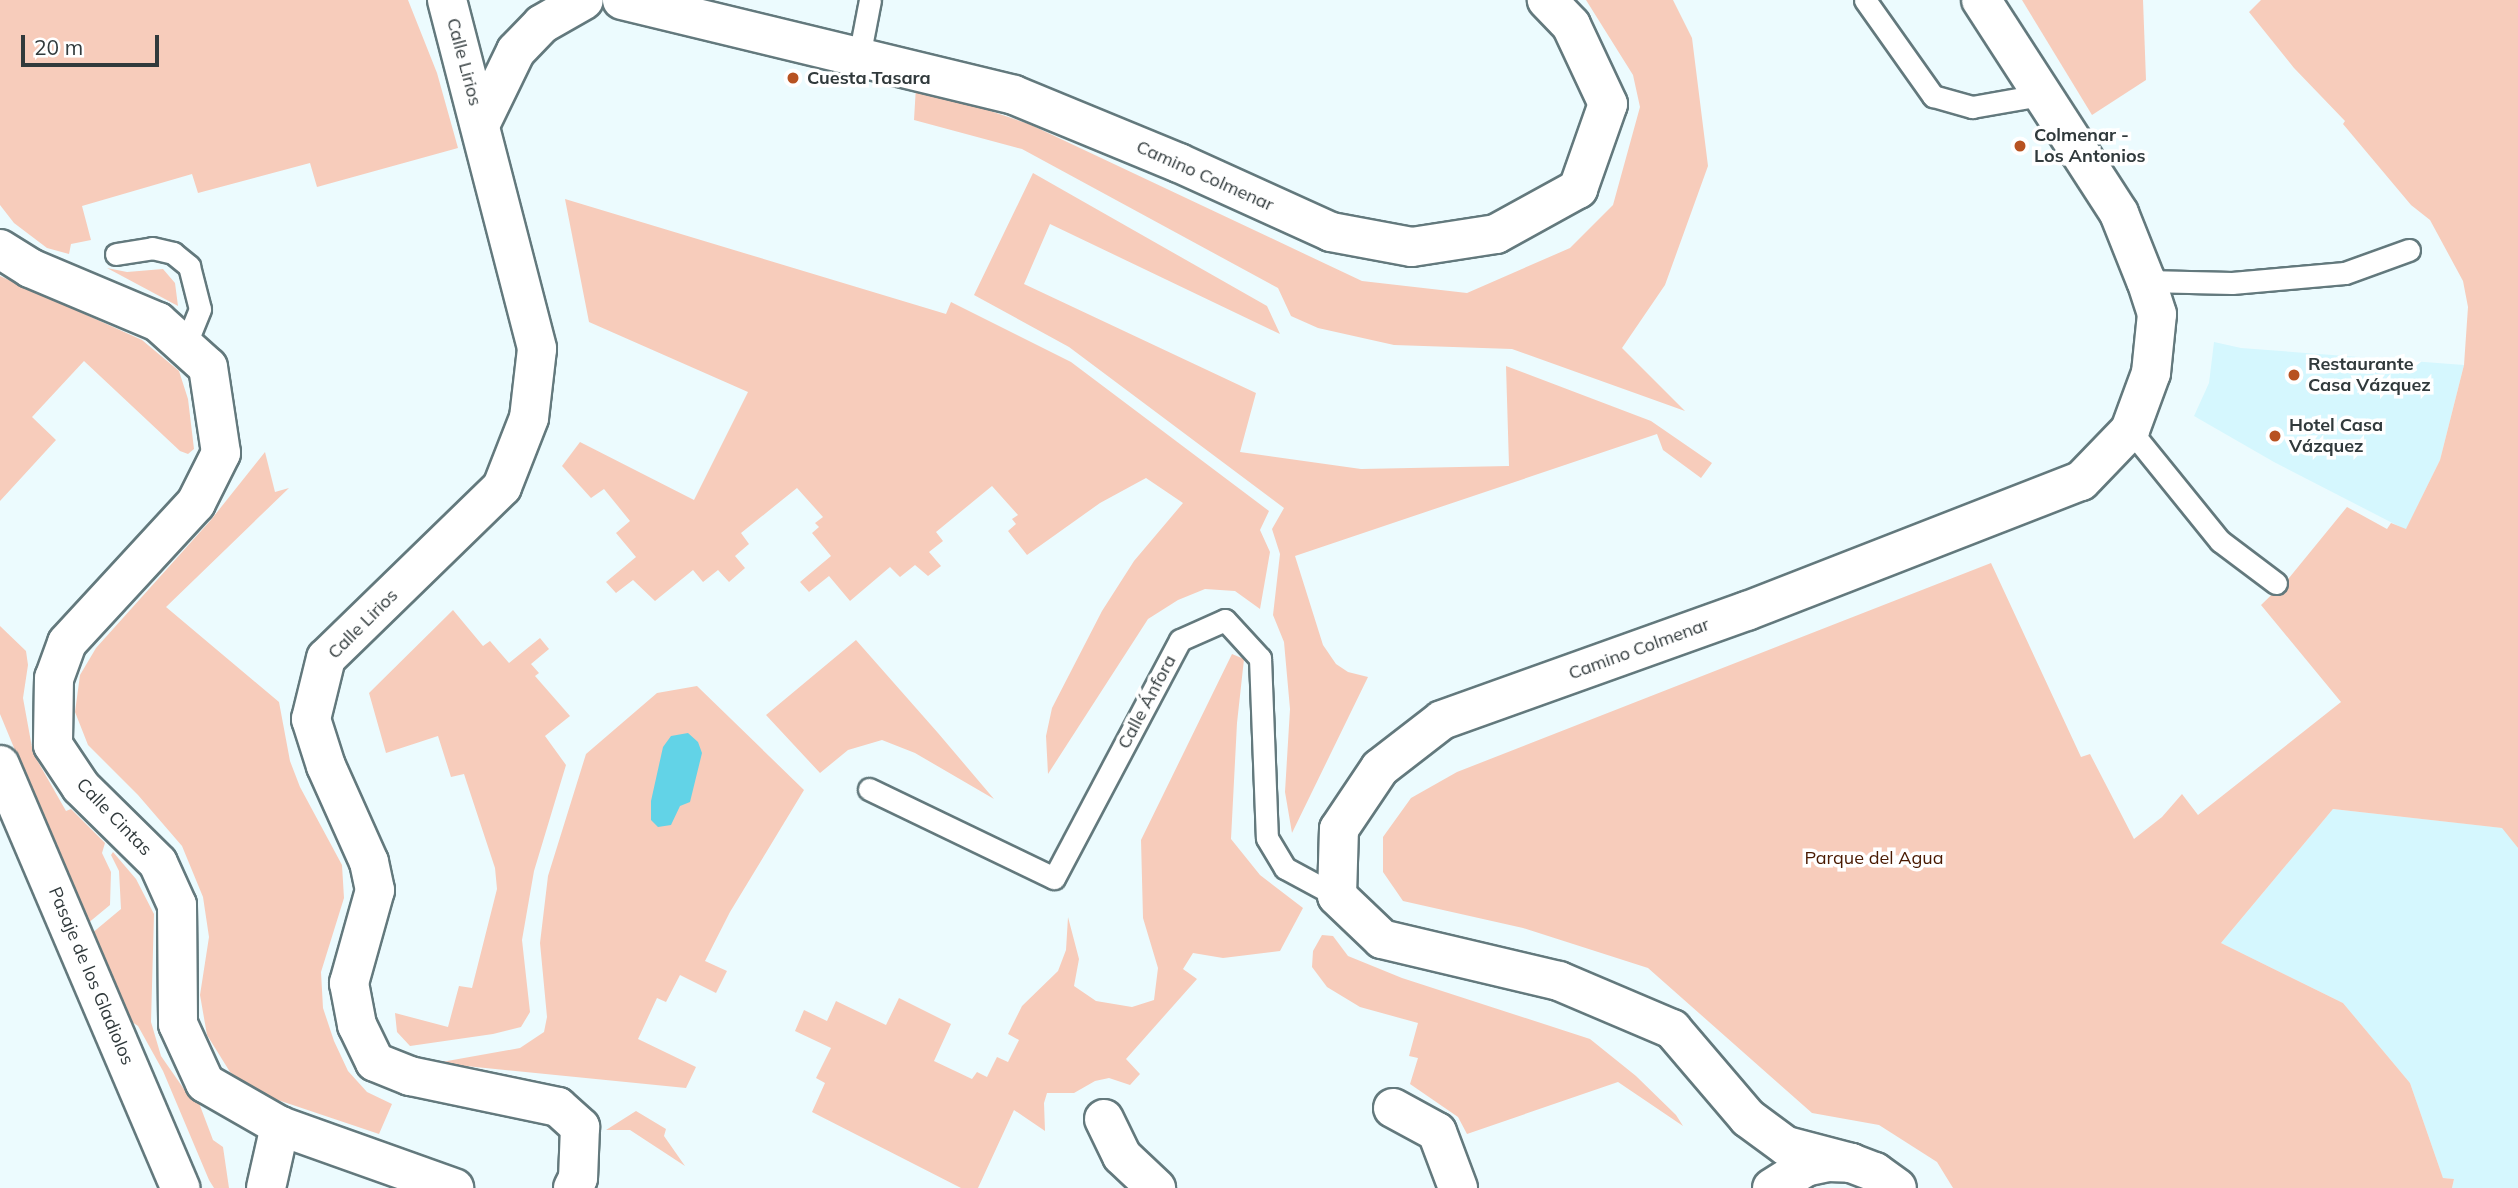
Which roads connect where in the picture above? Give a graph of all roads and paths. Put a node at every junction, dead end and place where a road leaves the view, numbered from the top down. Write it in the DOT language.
graph roads {
  1 [pos="447,0"];
  2 [pos="584,0"];
  3 [pos="622,0"];
  4 [pos="870,0"];
  5 [pos="1547,0"];
  6 [pos="1866,0"];
  7 [pos="1980,0"];
  8 [pos="859,57"];
  9 [pos="2041,95"];
  10 [pos="480,125"];
  11 [pos="0,249"];
  12 [pos="2410,250"];
  13 [pos="116,254"];
  14 [pos="2146,281"];
  15 [pos="185,346"];
  16 [pos="2130,430"];
  17 [pos="2276,583"];
  18 [pos="0,765"];
  19 [pos="869,789"];
  20 [pos="1337,896"];
  21 [pos="1393,1108"];
  22 [pos="1104,1118"];
  23 [pos="1748,1118"];
  24 [pos="280,1126"];
  25 [pos="1851,1163"];
  26 [pos="180,1188"];
  27 [pos="266,1188"];
  28 [pos="454,1188"];
  29 [pos="573,1188"];
  30 [pos="1156,1188"];
  31 [pos="1458,1188"];
  32 [pos="1756,1188"];
  33 [pos="1772,1188"];
  34 [pos="1897,1188"];
  1 -- 10 [label="street, Calle Lirios"];
  2 -- 10 [label="street, Calle Lirios"];
  3 -- 8 [label="street, Camino Colmenar"];
  4 -- 8 [label="lane"];
  5 -- 8 [label="street, Camino Colmenar"];
  6 -- 9 [label="lane"];
  7 -- 9 [label="street, Camino Colmenar"];
  9 -- 14 [label="street, Camino Colmenar"];
  10 -- 29 [label="street, Calle Lirios"];
  11 -- 15 [label="street, Calle Cintas"];
  12 -- 14 [label="lane"];
  13 -- 15 [label="lane"];
  14 -- 16 [label="street, Camino Colmenar"];
  15 -- 24 [label="street, Calle Cintas"];
  16 -- 17 [label="lane"];
  16 -- 20 [label="street, Camino Colmenar"];
  18 -- 26 [label="street, Pasaje de los Gladiolos"];
  19 -- 20 [label="lane, Calle Ánfora"];
  20 -- 23 [label="street"];
  21 -- 31 [label="street"];
  22 -- 30 [label="street"];
  23 -- 25 [label="street"];
  23 -- 32 [label="street"];
  24 -- 27 [label="street"];
  24 -- 28 [label="street, Calle Cintas"];
  25 -- 33 [label="street"];
  25 -- 34 [label="street"];
}
